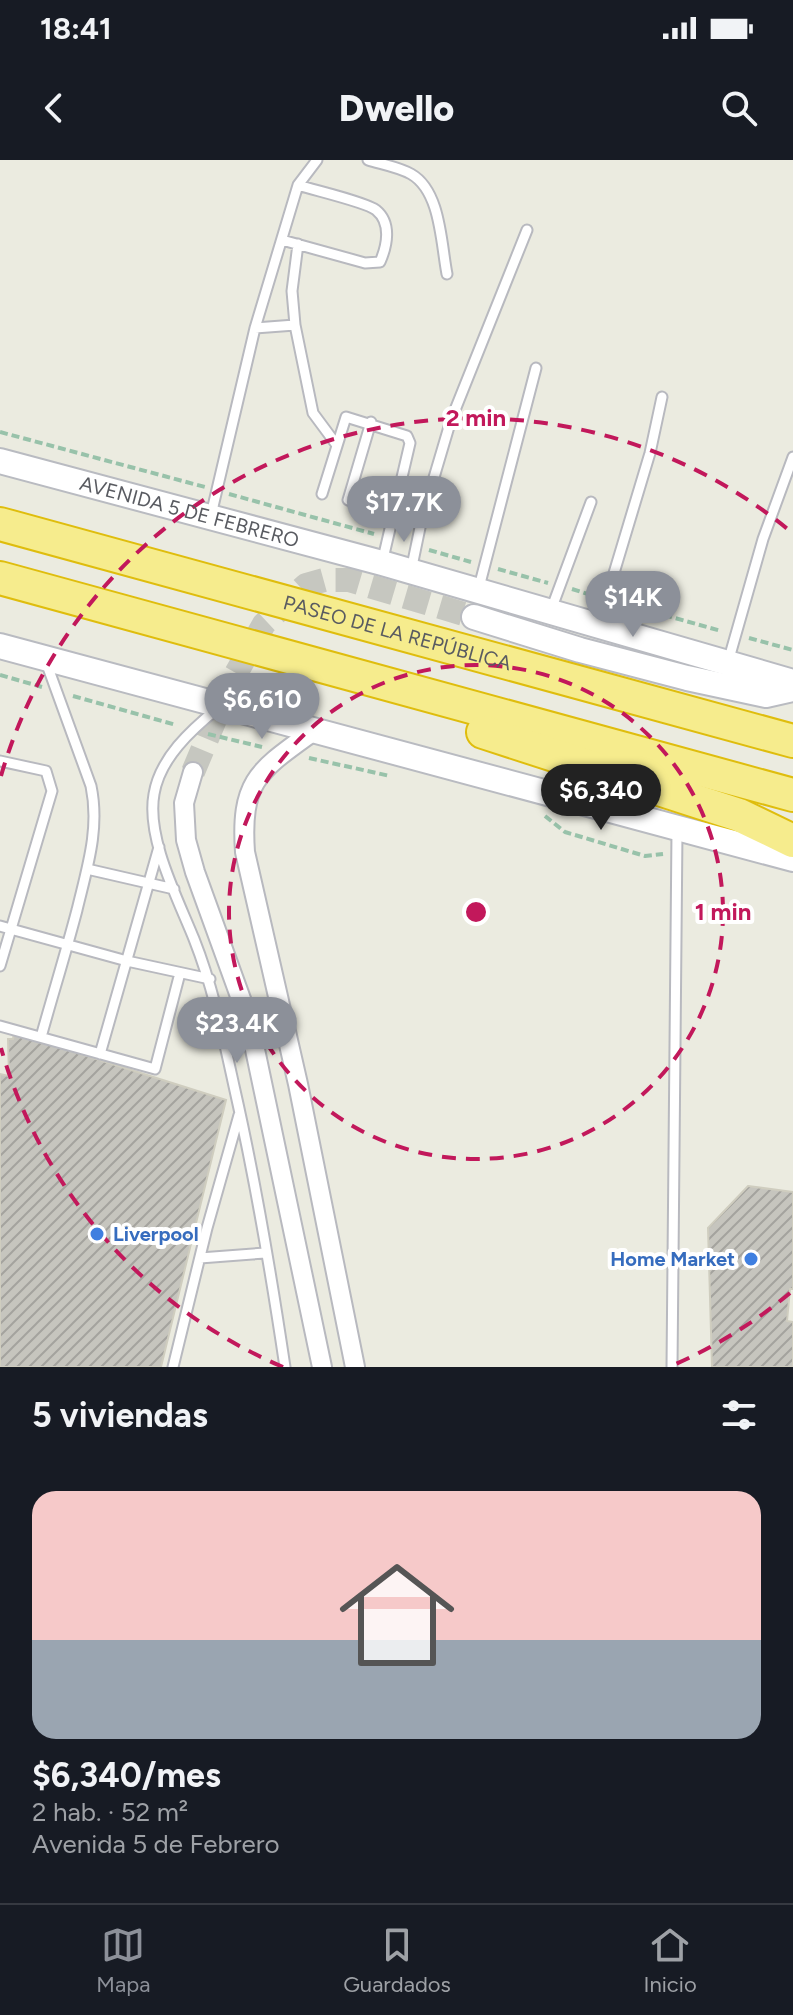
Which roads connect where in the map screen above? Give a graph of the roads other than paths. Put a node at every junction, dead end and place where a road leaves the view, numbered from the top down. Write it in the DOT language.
graph roads {
  1 [pos="317,160"];
  2 [pos="368,160"];
  3 [pos="298,185"];
  4 [pos="527,230"];
  5 [pos="282,240"];
  6 [pos="298,244"];
  7 [pos="447,274"];
  8 [pos="295,325"];
  9 [pos="255,328"];
  10 [pos="536,368"];
  11 [pos="662,397"];
  12 [pos="371,422"];
  13 [pos="336,444"];
  14 [pos="792,459"];
  15 [pos="0,461"];
  16 [pos="322,494"];
  17 [pos="591,502"];
  18 [pos="393,514"];
  19 [pos="210,518"];
  20 [pos="0,524"];
  21 [pos="382,563"];
  22 [pos="411,571"];
  23 [pos="0,578"];
  24 [pos="478,591"];
  25 [pos="550,613"];
  26 [pos="474,617"];
  27 [pos="598,626"];
  28 [pos="0,646"];
  29 [pos="44,659"];
  30 [pos="728,662"];
  31 [pos="336,672"];
  32 [pos="793,682"];
  33 [pos="793,689"];
  34 [pos="220,706"];
  35 [pos="315,730"];
  36 [pos="793,741"];
  37 [pos="0,761"];
  38 [pos="193,772"];
  39 [pos="793,795"];
  40 [pos="677,840"];
  41 [pos="793,841"];
  42 [pos="159,847"];
  43 [pos="793,859"];
  44 [pos="87,869"];
  45 [pos="148,882"];
  46 [pos="174,889"];
  47 [pos="0,926"];
  48 [pos="12,929"];
  49 [pos="68,945"];
  50 [pos="127,961"];
  51 [pos="0,966"];
  52 [pos="180,973"];
  53 [pos="210,979"];
  54 [pos="0,1026"];
  55 [pos="41,1037"];
  56 [pos="100,1054"];
  57 [pos="240,1113"];
  58 [pos="265,1253"];
  59 [pos="200,1258"];
  60 [pos="173,1367"];
  61 [pos="285,1367"];
  62 [pos="322,1367"];
  63 [pos="355,1367"];
  64 [pos="672,1367"];
  1 -- 3 [label="lane"];
  2 -- 7 [label="lane"];
  3 -- 5 [label="lane"];
  3 -- 6 [label="lane"];
  4 -- 22 [label="lane"];
  5 -- 6 [label="lane"];
  5 -- 9 [label="lane"];
  6 -- 8 [label="lane"];
  8 -- 9 [label="lane"];
  8 -- 13 [label="lane"];
  9 -- 19 [label="lane"];
  10 -- 24 [label="lane"];
  11 -- 27 [label="lane"];
  12 -- 13 [label="lane"];
  12 -- 18 [label="lane"];
  12 -- 18 [label="lane"];
  13 -- 16 [label="lane"];
  14 -- 30 [label="lane"];
  15 -- 19 [label="main road, AVENIDA 5 DE FEBRERO"];
  17 -- 25 [label="lane"];
  18 -- 21 [label="lane"];
  19 -- 21 [label="main road, AVENIDA 5 DE FEBRERO"];
  20 -- 36 [label="highway, PASEO DE LA REPÚBLICA"];
  21 -- 22 [label="main road, AVENIDA 5 DE FEBRERO"];
  22 -- 24 [label="main road, AVENIDA 5 DE FEBRERO"];
  23 -- 31 [label="highway"];
  24 -- 25 [label="main road, AVENIDA 5 DE FEBRERO"];
  25 -- 27 [label="main road, AVENIDA 5 DE FEBRERO"];
  26 -- 33 [label="main road"];
  27 -- 30 [label="main road, AVENIDA 5 DE FEBRERO"];
  28 -- 29 [label="main road"];
  29 -- 34 [label="main road"];
  29 -- 44 [label="lane"];
  30 -- 32 [label="main road, AVENIDA 5 DE FEBRERO"];
  31 -- 39 [label="highway"];
  31 -- 41 [label="highway"];
  34 -- 35 [label="main road"];
  34 -- 42 [label="lane"];
  35 -- 40 [label="main road"];
  35 -- 63 [label="street"];
  37 -- 48 [label="lane"];
  38 -- 62 [label="street"];
  40 -- 43 [label="main road"];
  40 -- 64 [label="lane"];
  42 -- 45 [label="lane"];
  42 -- 46 [label="lane"];
  44 -- 45 [label="lane"];
  44 -- 49 [label="lane"];
  45 -- 46 [label="lane"];
  45 -- 50 [label="lane"];
  46 -- 53 [label="lane"];
  47 -- 48 [label="lane"];
  48 -- 49 [label="lane"];
  48 -- 51 [label="lane"];
  49 -- 50 [label="lane"];
  49 -- 55 [label="lane"];
  50 -- 52 [label="lane"];
  50 -- 56 [label="lane"];
  52 -- 53 [label="lane"];
  52 -- 56 [label="lane"];
  53 -- 57 [label="lane"];
  54 -- 55 [label="lane"];
  55 -- 56 [label="lane"];
  57 -- 58 [label="lane"];
  57 -- 59 [label="lane"];
  58 -- 59 [label="lane"];
  58 -- 61 [label="lane"];
  59 -- 60 [label="lane"];
}
